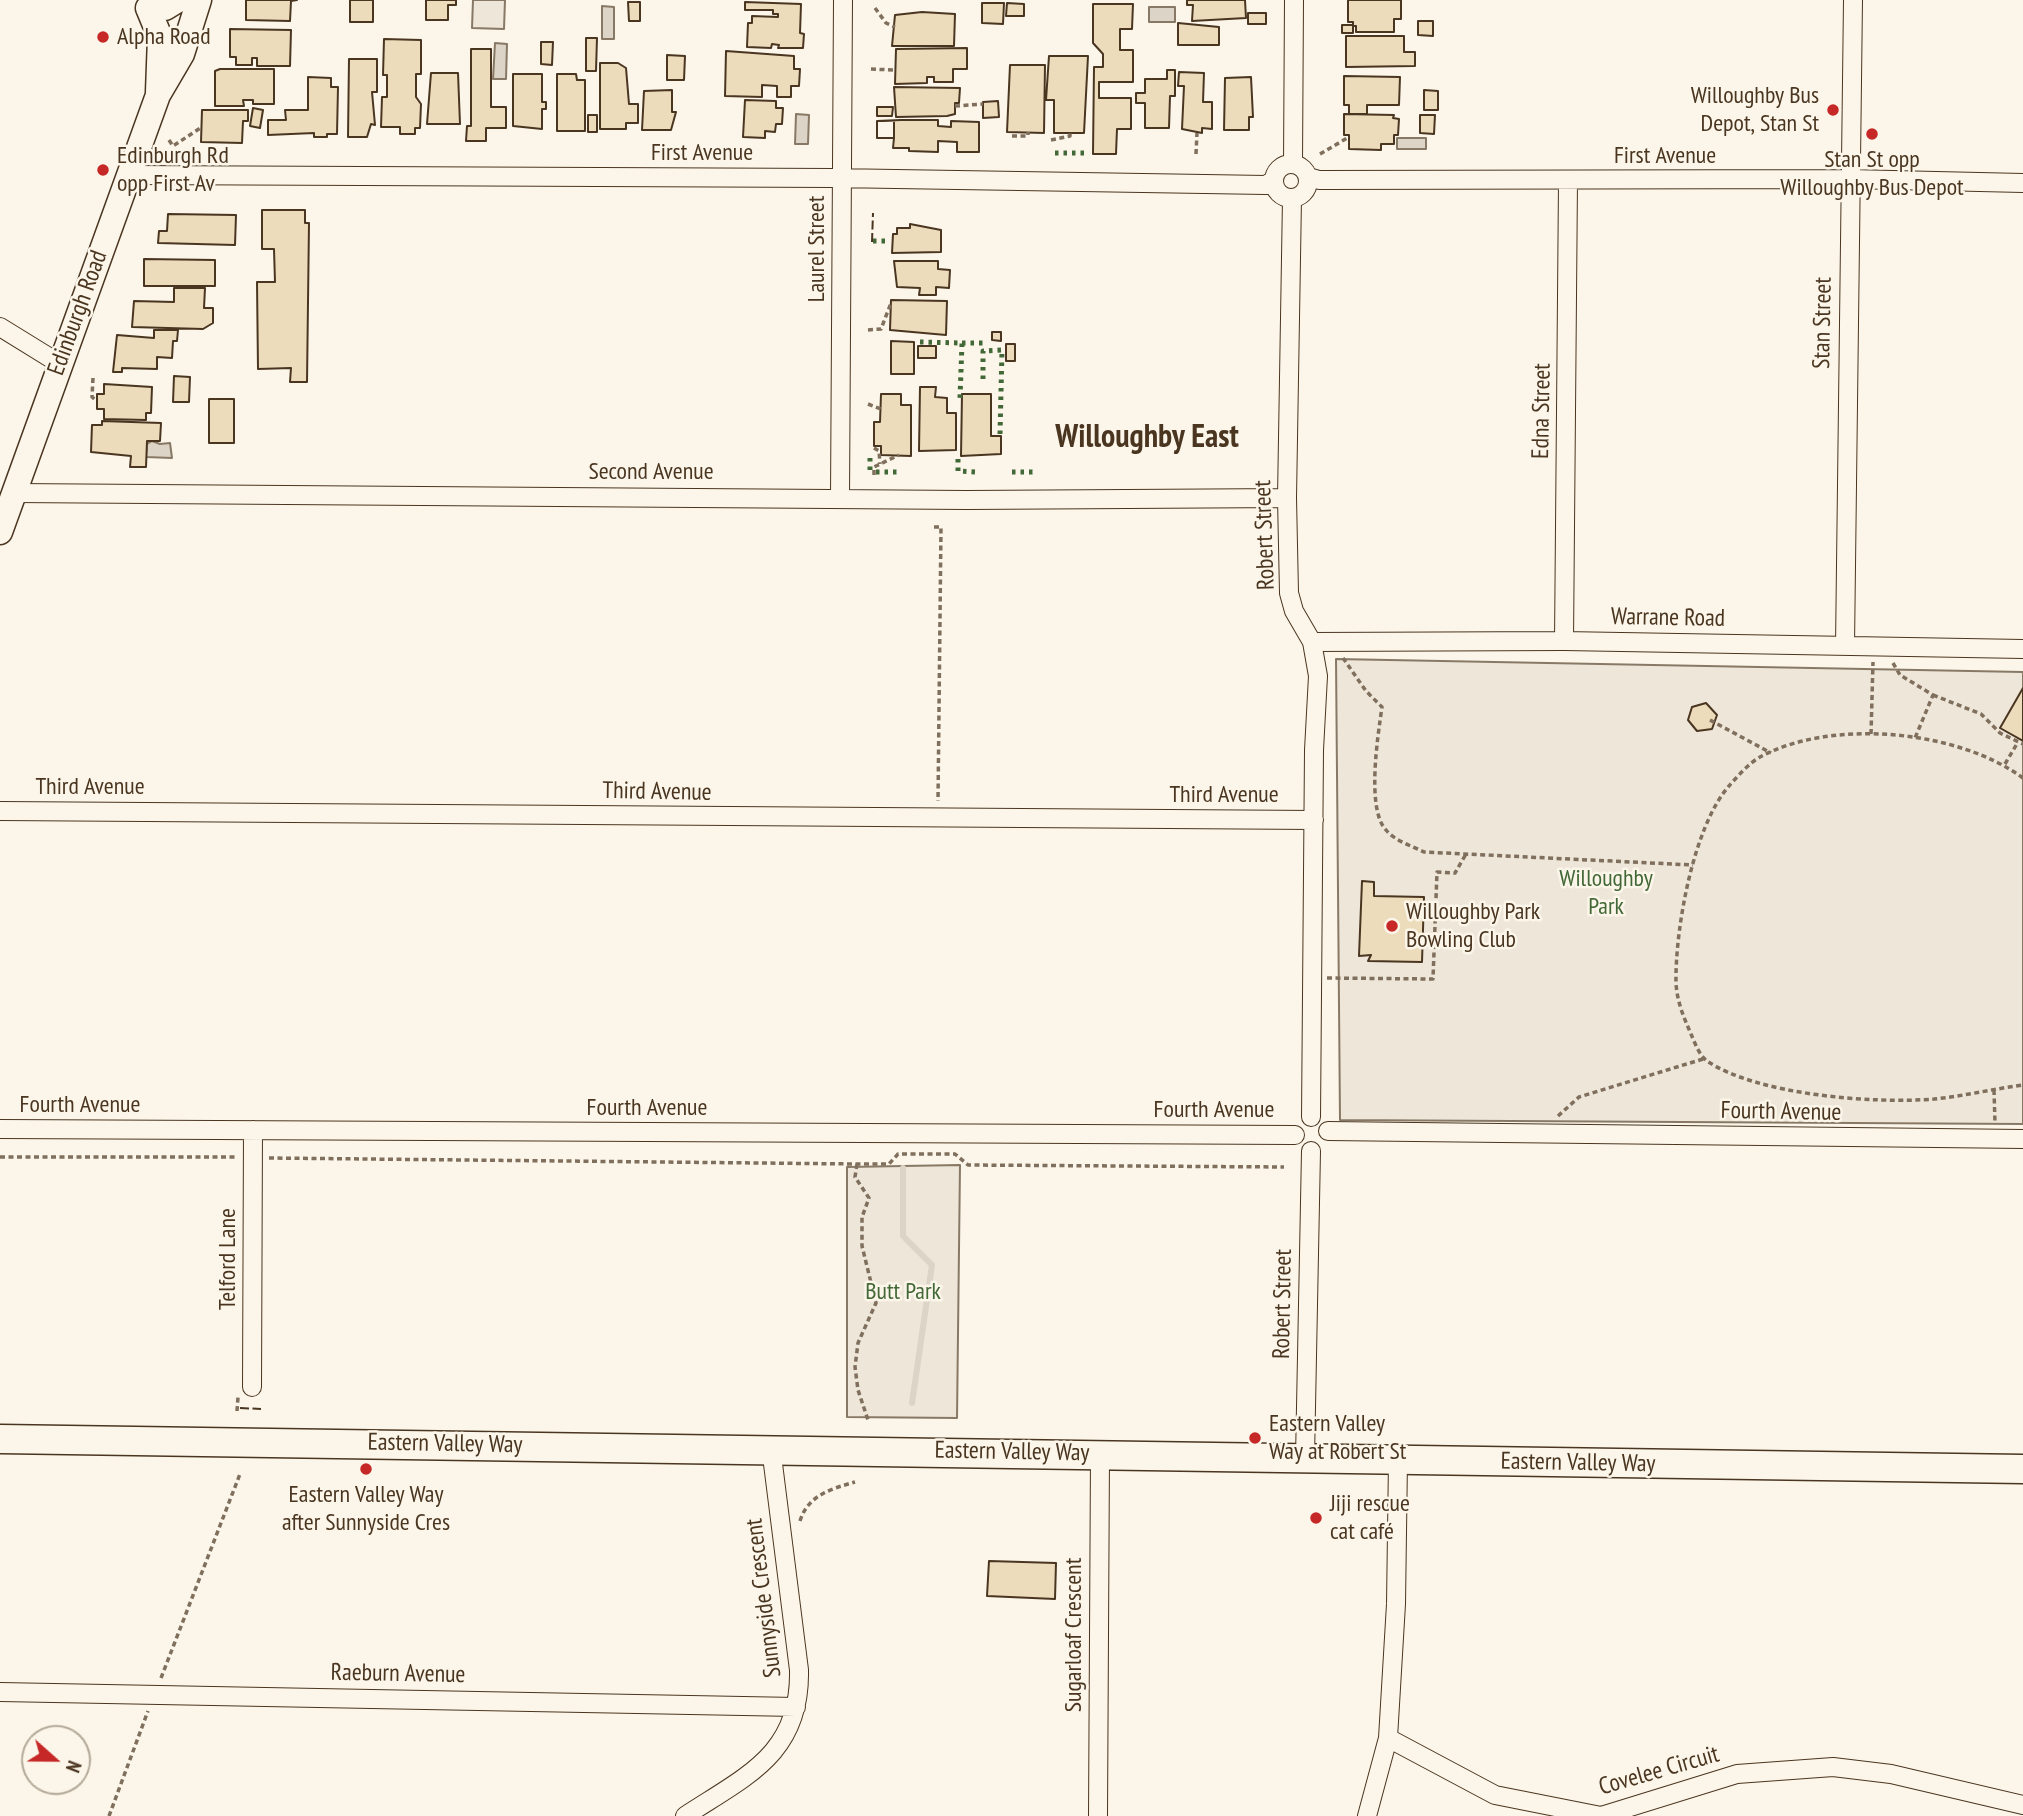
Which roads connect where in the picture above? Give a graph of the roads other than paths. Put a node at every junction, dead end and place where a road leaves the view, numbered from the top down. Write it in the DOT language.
graph roads {
  1 [pos="178,0"];
  2 [pos="187,0"];
  3 [pos="199,0"];
  4 [pos="843,0"];
  5 [pos="1294,0"];
  6 [pos="1853,0"];
  7 [pos="140,4"];
  8 [pos="177,29"];
  9 [pos="182,54"];
  10 [pos="158,83"];
  11 [pos="1293,163"];
  12 [pos="128,175"];
  13 [pos="1309,177"];
  14 [pos="842,178"];
  15 [pos="1849,179"];
  16 [pos="1274,180"];
  17 [pos="1568,181"];
  18 [pos="2023,183"];
  19 [pos="1292,198"];
  20 [pos="0,327"];
  21 [pos="60,364"];
  22 [pos="14,493"];
  23 [pos="840,498"];
  24 [pos="1287,498"];
  25 [pos="0,532"];
  26 [pos="1564,641"];
  27 [pos="1312,642"];
  28 [pos="1845,646"];
  29 [pos="2023,649"];
  30 [pos="0,811"];
  31 [pos="1314,820"];
  32 [pos="1311,1117"];
  33 [pos="0,1129"];
  34 [pos="253,1130"];
  35 [pos="1328,1130"];
  36 [pos="1295,1135"];
  37 [pos="2023,1139"];
  38 [pos="1311,1151"];
  39 [pos="252,1387"];
  40 [pos="0,1439"];
  41 [pos="771,1448"];
  42 [pos="1100,1454"];
  43 [pos="1305,1458"];
  44 [pos="1398,1460"];
  45 [pos="2023,1469"];
  46 [pos="0,1692"];
  47 [pos="796,1707"];
  48 [pos="1388,1738"];
  49 [pos="2023,1805"];
  50 [pos="685,1816"];
  51 [pos="1098,1816"];
  52 [pos="1367,1816"];
  1 -- 7 [label="main road"];
  2 -- 8 [label="main road"];
  3 -- 9 [label="main road, Edinburgh Road"];
  4 -- 14 [label="street, Laurel Street"];
  5 -- 11 [label="street"];
  6 -- 15 [label="street, Stan Street"];
  7 -- 8 [label="main road"];
  7 -- 10 [label="main road"];
  8 -- 9 [label="main road"];
  8 -- 10 [label="main road"];
  9 -- 10 [label="main road, Edinburgh Road"];
  10 -- 12 [label="main road, Edinburgh Road"];
  11 -- 13 [label="street"];
  11 -- 16 [label="street"];
  12 -- 14 [label="street, First Avenue"];
  12 -- 21 [label="main road, Edinburgh Road"];
  13 -- 17 [label="street, First Avenue"];
  13 -- 19 [label="street"];
  14 -- 16 [label="street, First Avenue"];
  14 -- 23 [label="street, Laurel Street"];
  15 -- 17 [label="street, First Avenue"];
  15 -- 18 [label="street, First Avenue"];
  15 -- 28 [label="street, Stan Street"];
  16 -- 19 [label="street"];
  17 -- 26 [label="street, Edna Street"];
  19 -- 24 [label="street, Robert Street"];
  20 -- 21 [label="street"];
  21 -- 22 [label="main road, Edinburgh Road"];
  22 -- 23 [label="street, Second Avenue"];
  22 -- 25 [label="main road, Edinburgh Road"];
  23 -- 24 [label="street, Second Avenue"];
  24 -- 27 [label="street, Robert Street"];
  26 -- 27 [label="street, Warrane Road"];
  26 -- 28 [label="street, Warrane Road"];
  27 -- 31 [label="street, Robert Street"];
  28 -- 29 [label="street, Warrane Road"];
  30 -- 31 [label="street, Third Avenue"];
  31 -- 32 [label="street, Robert Street"];
  32 -- 35 [label="street"];
  32 -- 36 [label="street"];
  33 -- 34 [label="street, Fourth Avenue"];
  34 -- 36 [label="street, Fourth Avenue"];
  34 -- 39 [label="street, Telford Lane"];
  35 -- 37 [label="street, Fourth Avenue"];
  35 -- 38 [label="street"];
  36 -- 38 [label="street"];
  38 -- 43 [label="street, Robert Street"];
  40 -- 41 [label="main road, Eastern Valley Way"];
  41 -- 42 [label="main road, Eastern Valley Way"];
  41 -- 47 [label="street, Sunnyside Crescent"];
  42 -- 43 [label="main road, Eastern Valley Way"];
  42 -- 51 [label="street, Sugarloaf Crescent"];
  43 -- 44 [label="main road, Eastern Valley Way"];
  44 -- 45 [label="main road, Eastern Valley Way"];
  44 -- 48 [label="street"];
  46 -- 47 [label="street, Raeburn Avenue"];
  47 -- 50 [label="street, Sunnyside Crescent"];
  48 -- 49 [label="street, Covelee Circuit"];
  48 -- 52 [label="street"];
}
